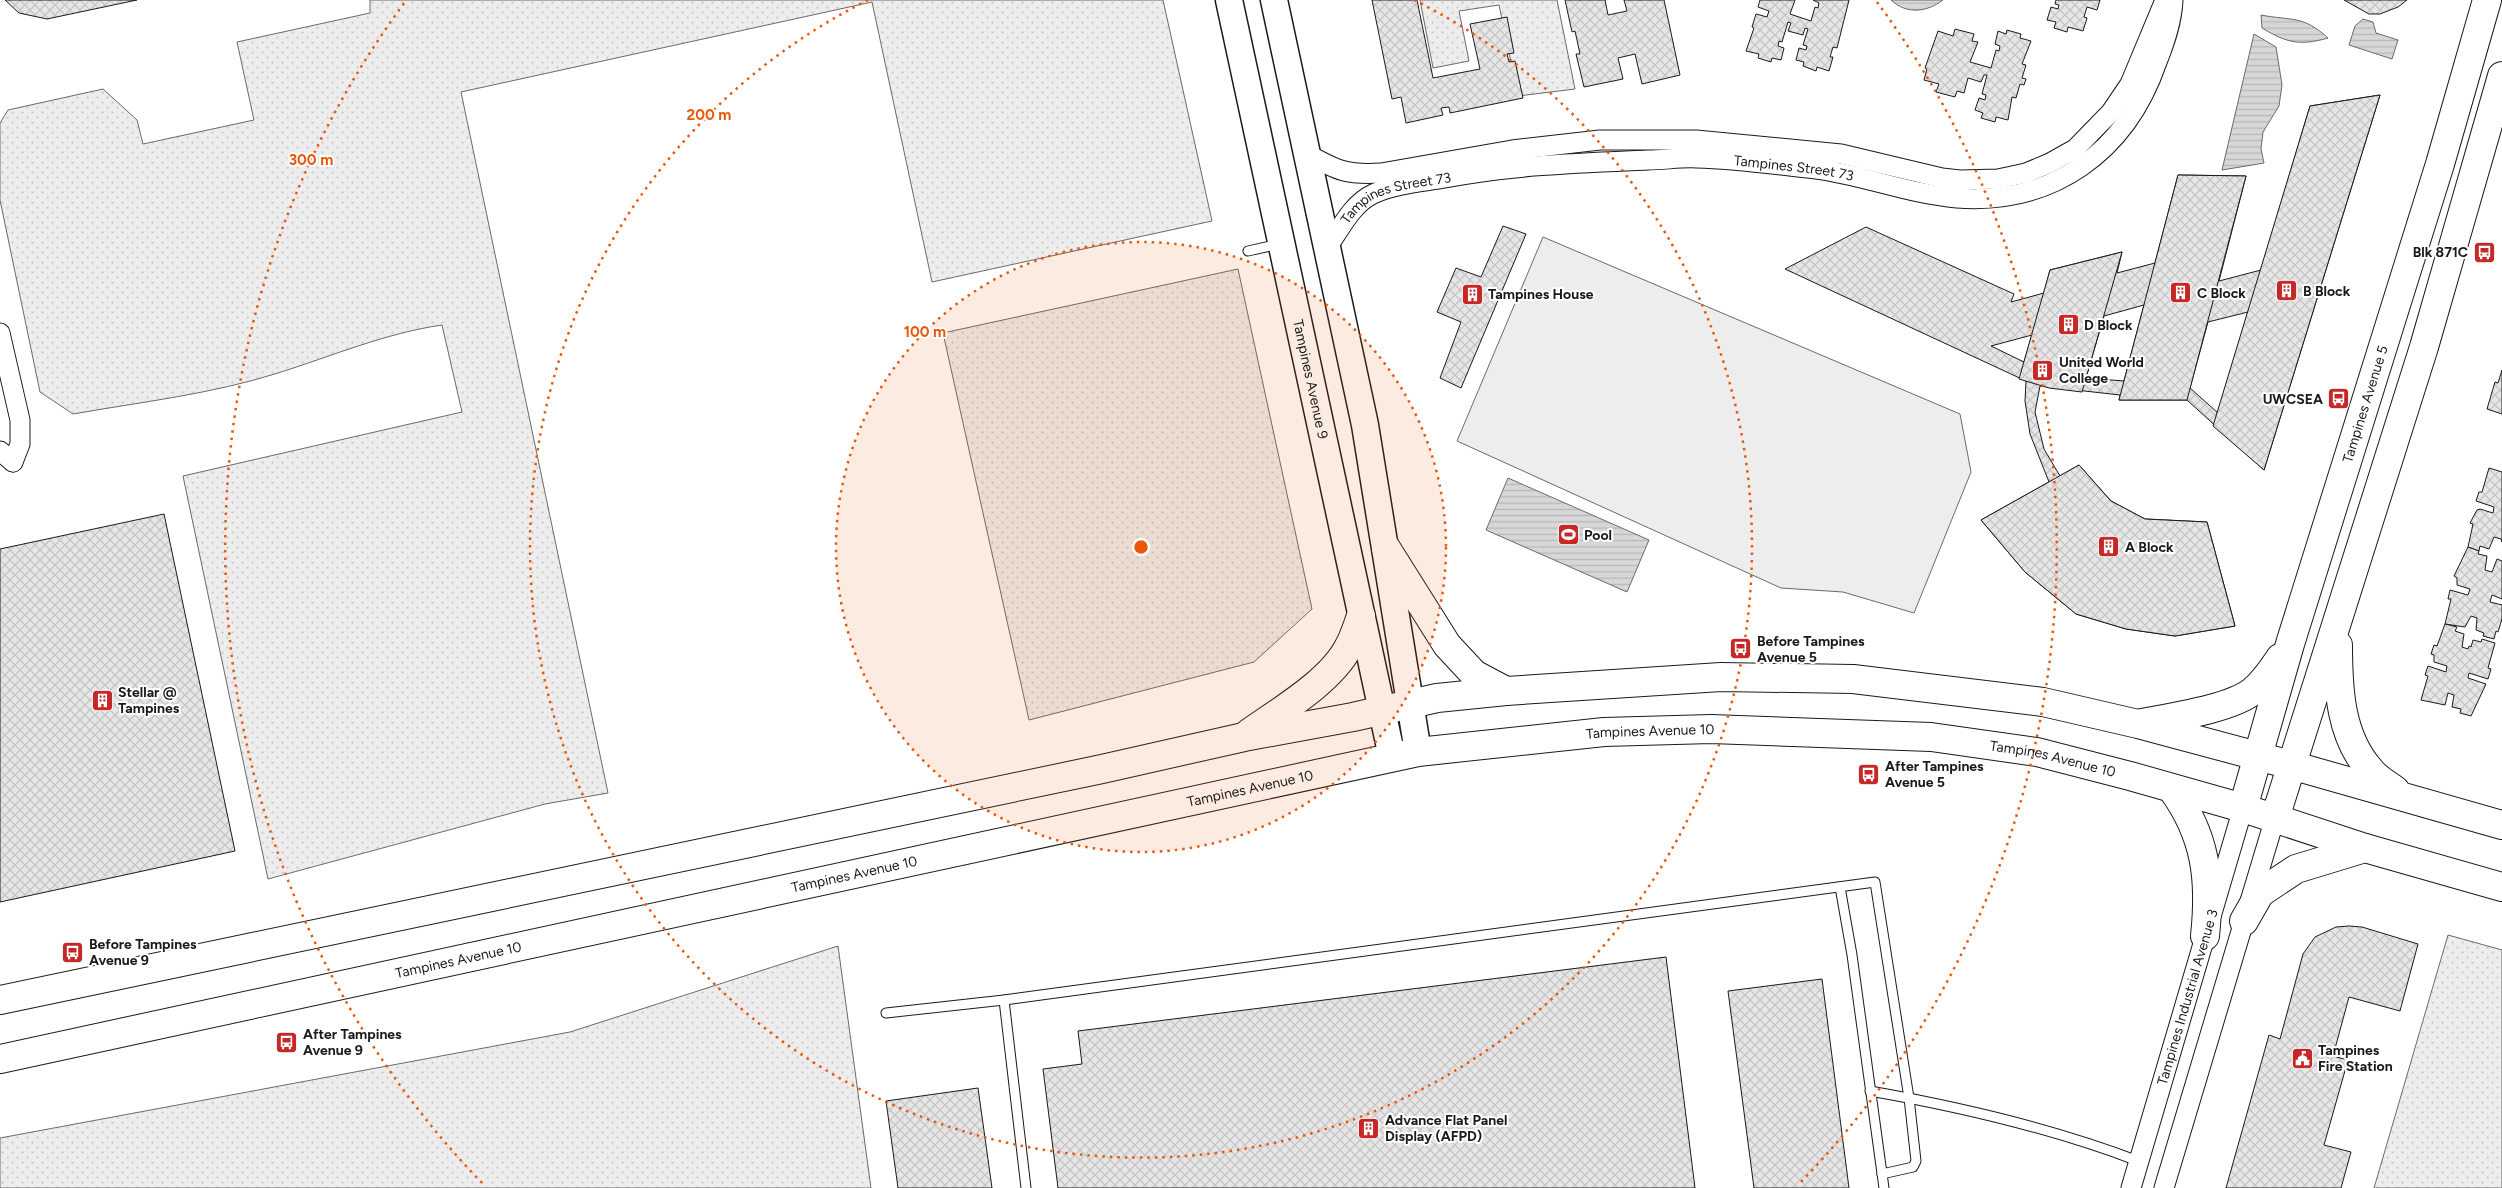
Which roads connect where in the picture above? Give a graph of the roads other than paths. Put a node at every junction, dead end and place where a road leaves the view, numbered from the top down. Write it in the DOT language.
graph roads {
  1 [pos="1229,0"];
  2 [pos="1274,0"];
  3 [pos="2164,0"];
  4 [pos="2173,0"];
  5 [pos="2487,0"];
  6 [pos="2502,76"];
  7 [pos="1309,155"];
  8 [pos="1281,244"];
  9 [pos="1328,246"];
  10 [pos="1248,251"];
  11 [pos="0,333"];
  12 [pos="4,461"];
  13 [pos="1386,548"];
  14 [pos="1362,616"];
  15 [pos="2337,621"];
  16 [pos="2290,644"];
  17 [pos="1506,691"];
  18 [pos="1410,705"];
  19 [pos="1382,710"];
  20 [pos="2138,724"];
  21 [pos="1244,737"];
  22 [pos="1418,752"];
  23 [pos="2256,756"];
  24 [pos="1392,757"];
  25 [pos="2291,765"];
  26 [pos="2172,789"];
  27 [pos="2401,795"];
  28 [pos="2243,808"];
  29 [pos="2275,818"];
  30 [pos="2502,825"];
  31 [pos="2365,848"];
  32 [pos="1840,887"];
  33 [pos="2502,887"];
  34 [pos="2244,921"];
  35 [pos="2205,936"];
  36 [pos="0,1000"];
  37 [pos="1004,1000"];
  38 [pos="886,1013"];
  39 [pos="0,1059"];
  40 [pos="1870,1091"];
  41 [pos="1909,1098"];
  42 [pos="2138,1161"];
  43 [pos="1882,1174"];
  44 [pos="1026,1188"];
  45 [pos="1884,1188"];
  46 [pos="2131,1188"];
  47 [pos="2164,1188"];
  1 -- 8 [label="main road, Tampines Avenue 9"];
  2 -- 7 [label="main road"];
  3 -- 7 [label="street, Tampines Street 73"];
  4 -- 9 [label="street, Tampines Street 73"];
  5 -- 16 [label="main road, Tampines Avenue 5"];
  6 -- 15 [label="main road"];
  7 -- 9 [label="main road"];
  8 -- 10 [label="lane"];
  8 -- 14 [label="main road, Tampines Avenue 9"];
  9 -- 13 [label="main road"];
  11 -- 12 [label="street"];
  13 -- 17 [label="main road"];
  13 -- 18 [label="main road"];
  14 -- 19 [label="main road, Tampines Avenue 9"];
  14 -- 21 [label="main road"];
  15 -- 25 [label="main road"];
  15 -- 27 [label="main road"];
  16 -- 20 [label="main road"];
  16 -- 23 [label="main road, Tampines Avenue 5"];
  17 -- 18 [label="main road"];
  17 -- 20 [label="main road"];
  18 -- 19 [label="main road"];
  18 -- 22 [label="main road"];
  19 -- 21 [label="main road"];
  19 -- 24 [label="main road, Tampines Avenue 9"];
  20 -- 23 [label="main road"];
  21 -- 36 [label="main road"];
  22 -- 24 [label="main road, Tampines Avenue 10"];
  22 -- 26 [label="main road, Tampines Avenue 10"];
  23 -- 25 [label="main road"];
  23 -- 28 [label="main road, Tampines Avenue 5"];
  24 -- 39 [label="main road, Tampines Avenue 10"];
  25 -- 27 [label="main road"];
  25 -- 29 [label="main road"];
  26 -- 28 [label="main road, Tampines Avenue 10"];
  26 -- 35 [label="main road"];
  27 -- 30 [label="main road"];
  28 -- 29 [label="main road, Tampines Avenue 10"];
  28 -- 35 [label="street, Tampines Industrial Avenue 3"];
  29 -- 31 [label="main road, Tampines Avenue 10"];
  29 -- 34 [label="street"];
  31 -- 33 [label="main road, Tampines Avenue 10"];
  31 -- 34 [label="main road"];
  32 -- 37 [label="lane"];
  32 -- 40 [label="lane"];
  32 -- 41 [label="lane"];
  34 -- 47 [label="street"];
  35 -- 42 [label="street, Tampines Industrial Avenue 3"];
  37 -- 38 [label="lane"];
  37 -- 44 [label="lane"];
  40 -- 41 [label="lane"];
  40 -- 43 [label="lane"];
  41 -- 42 [label="lane"];
  41 -- 43 [label="lane"];
  42 -- 46 [label="street, Tampines Industrial Avenue 3"];
  43 -- 45 [label="lane"];
}
